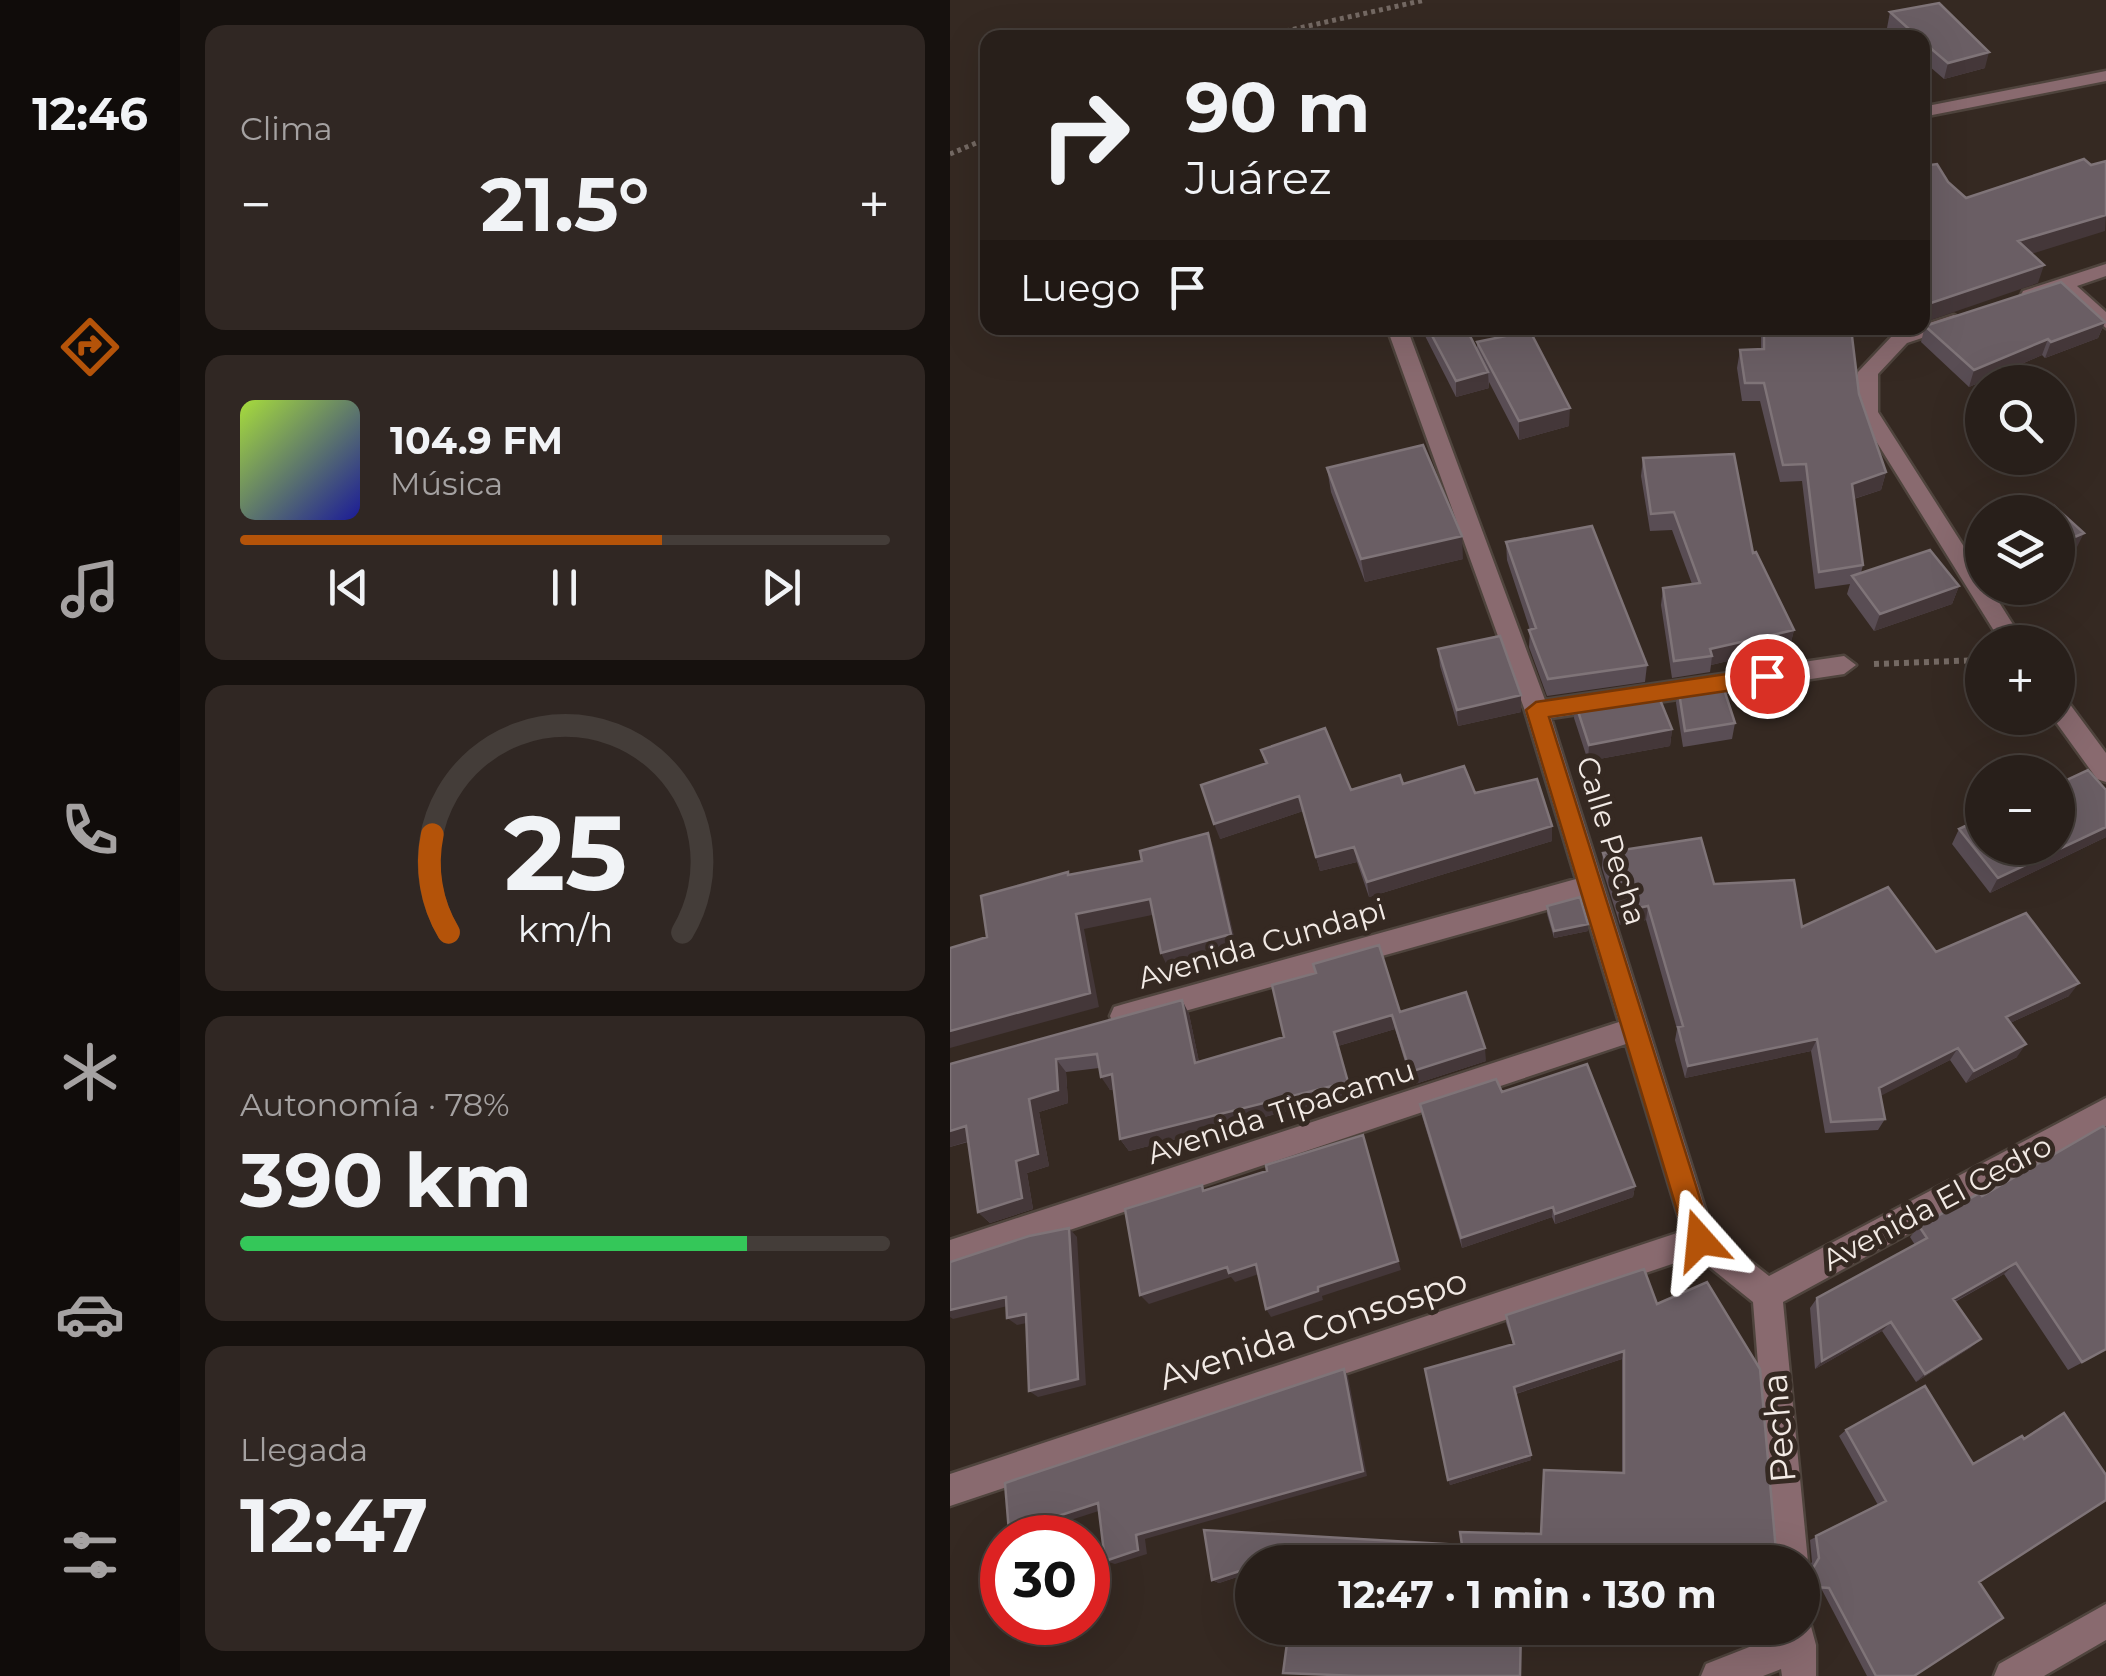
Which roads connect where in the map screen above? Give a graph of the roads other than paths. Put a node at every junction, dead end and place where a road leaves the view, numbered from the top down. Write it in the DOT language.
graph roads {
  1 [pos="2106,76"];
  2 [pos="1930,110"];
  3 [pos="2106,270"];
  4 [pos="2064,284"];
  5 [pos="2010,302"];
  6 [pos="1973,314"];
  7 [pos="2106,322"];
  8 [pos="1930,329"];
  9 [pos="1400,335"];
  10 [pos="1912,335"];
  11 [pos="2002,625"];
  12 [pos="1844,665"];
  13 [pos="1536,710"];
  14 [pos="2075,729"];
  15 [pos="2106,772"];
  16 [pos="1591,886"];
  17 [pos="1101,1023"];
  18 [pos="1632,1030"];
  19 [pos="2106,1111"];
  20 [pos="1700,1240"];
  21 [pos="950,1256"];
  22 [pos="1768,1294"];
  23 [pos="950,1490"];
  24 [pos="1790,1545"];
  25 [pos="2106,1621"];
  26 [pos="1798,1649"];
  27 [pos="1718,1676"];
  28 [pos="2011,1676"];
  1 -- 2 [label="street"];
  3 -- 4 [label="street"];
  4 -- 5 [label="street"];
  4 -- 7 [label="street"];
  6 -- 8 [label="street"];
  9 -- 13 [label="street, Calle Pecha"];
  10 -- 11 [label="street"];
  12 -- 13 [label="street"];
  13 -- 16 [label="street, Calle Pecha"];
  14 -- 15 [label="street"];
  16 -- 17 [label="street, Avenida Cundapi"];
  16 -- 18 [label="street, Calle Pecha"];
  18 -- 20 [label="street, Calle Pecha"];
  18 -- 21 [label="street, Avenida Tipacamu"];
  19 -- 22 [label="street, Avenida El Cedro"];
  20 -- 22 [label="street"];
  20 -- 23 [label="street, Avenida Consospo"];
  22 -- 24 [label="street, Pecha"];
  25 -- 28 [label="street"];
  26 -- 27 [label="street"];
}
